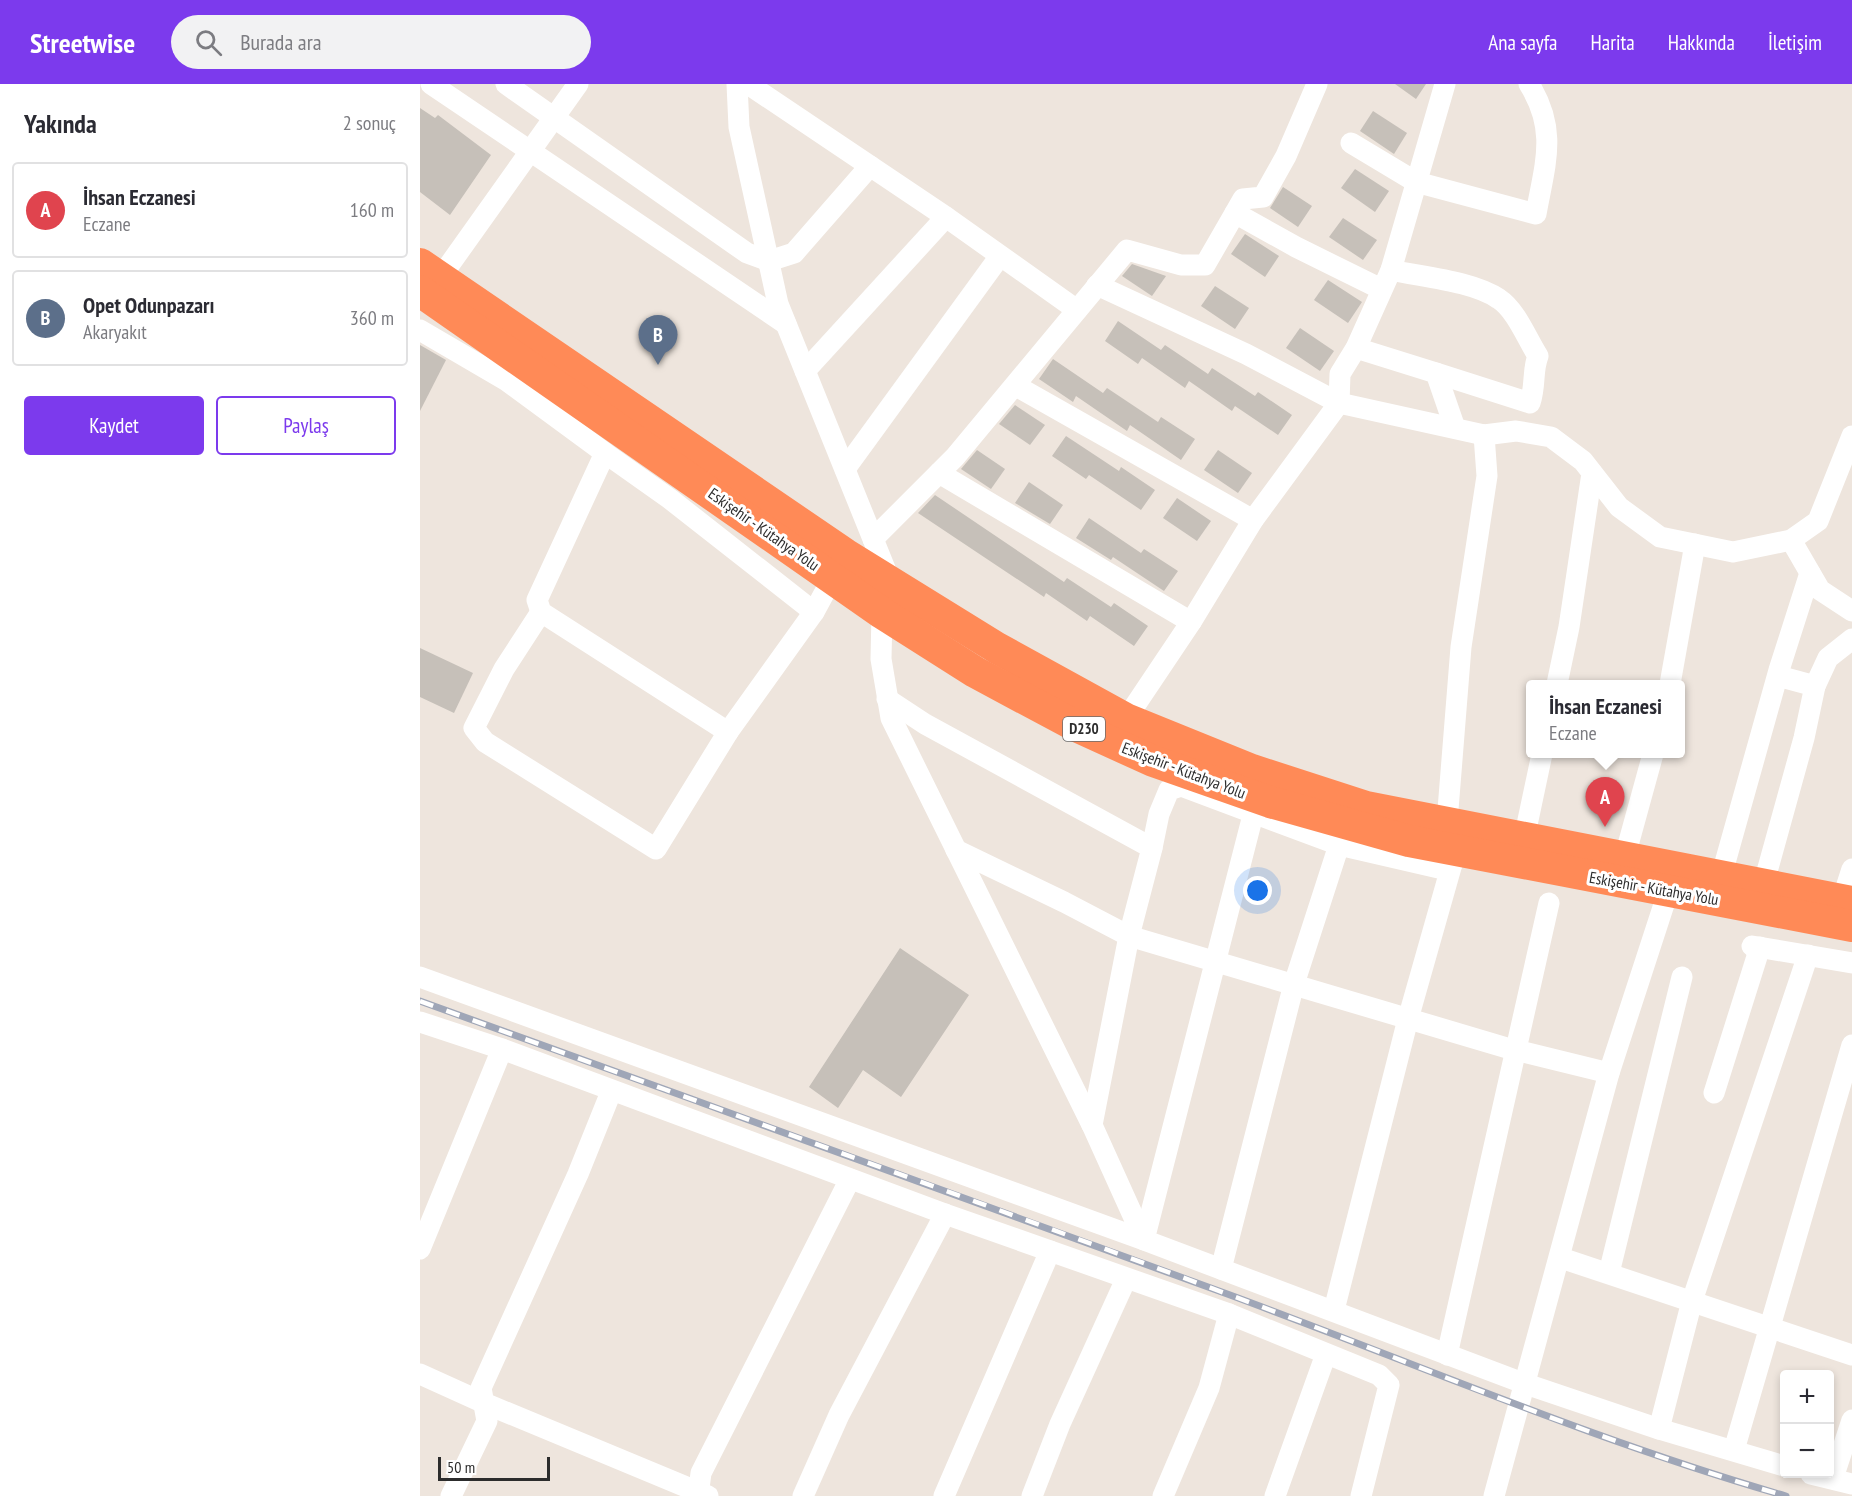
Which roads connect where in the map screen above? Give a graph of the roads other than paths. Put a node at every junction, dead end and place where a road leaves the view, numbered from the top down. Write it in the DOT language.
graph roads {
  1 [pos="431,84"];
  2 [pos="506,84"];
  3 [pos="578,84"];
  4 [pos="737,84"];
  5 [pos="748,84"];
  6 [pos="1317,84"];
  7 [pos="1445,84"];
  8 [pos="1529,84"];
  9 [pos="554,118"];
  10 [pos="1351,143"];
  11 [pos="530,152"];
  12 [pos="870,166"];
  13 [pos="1416,182"];
  14 [pos="1235,213"];
  15 [pos="946,217"];
  16 [pos="1000,256"];
  17 [pos="769,261"];
  18 [pos="427,278"];
  19 [pos="1386,280"];
  20 [pos="1097,285"];
  21 [pos="1077,310"];
  22 [pos="786,324"];
  23 [pos="420,330"];
  24 [pos="1356,348"];
  25 [pos="805,371"];
  26 [pos="1436,373"];
  27 [pos="1016,386"];
  28 [pos="1339,403"];
  29 [pos="1455,429"];
  30 [pos="1484,435"];
  31 [pos="1852,436"];
  32 [pos="605,453"];
  33 [pos="845,469"];
  34 [pos="939,473"];
  35 [pos="1592,473"];
  36 [pos="1253,520"];
  37 [pos="873,539"];
  38 [pos="1791,540"];
  39 [pos="1695,544"];
  40 [pos="1810,573"];
  41 [pos="833,577"];
  42 [pos="890,581"];
  43 [pos="1852,611"];
  44 [pos="541,612"];
  45 [pos="814,612"];
  46 [pos="882,613"];
  47 [pos="1191,622"];
  48 [pos="1852,639"];
  49 [pos="1778,676"];
  50 [pos="1558,680"];
  51 [pos="1671,680"];
  52 [pos="1815,686"];
  53 [pos="888,699"];
  54 [pos="1126,719"];
  55 [pos="728,732"];
  56 [pos="1541,758"];
  57 [pos="1652,758"];
  58 [pos="1253,815"];
  59 [pos="1447,822"];
  60 [pos="1524,839"];
  61 [pos="1339,845"];
  62 [pos="1152,848"];
  63 [pos="956,850"];
  64 [pos="1625,856"];
  65 [pos="1455,858"];
  66 [pos="1852,869"];
  67 [pos="1721,877"];
  68 [pos="1668,878"];
  69 [pos="1763,886"];
  70 [pos="1549,903"];
  71 [pos="1849,910"];
  72 [pos="1129,936"];
  73 [pos="1808,955"];
  74 [pos="1214,961"];
  75 [pos="1852,963"];
  76 [pos="420,977"];
  77 [pos="1682,977"];
  78 [pos="1294,984"];
  79 [pos="1408,1018"];
  80 [pos="420,1022"];
  81 [pos="1852,1045"];
  82 [pos="502,1050"];
  83 [pos="1515,1050"];
  84 [pos="1609,1073"];
  85 [pos="611,1092"];
  86 [pos="1714,1093"];
  87 [pos="1092,1125"];
  88 [pos="850,1179"];
  89 [pos="945,1214"];
  90 [pos="1144,1240"];
  91 [pos="420,1249"];
  92 [pos="1050,1251"];
  93 [pos="1561,1258"];
  94 [pos="1221,1269"];
  95 [pos="1609,1273"];
  96 [pos="1126,1279"];
  97 [pos="1692,1301"];
  98 [pos="1334,1310"];
  99 [pos="1229,1314"];
  100 [pos="1771,1327"];
  101 [pos="1326,1354"];
  102 [pos="1852,1354"];
  103 [pos="1447,1355"];
  104 [pos="420,1374"];
  105 [pos="1523,1383"];
  106 [pos="484,1403"];
  107 [pos="1852,1419"];
  108 [pos="1659,1429"];
  109 [pos="1734,1450"];
  110 [pos="1780,1464"];
  111 [pos="1842,1481"];
  112 [pos="458,1494"];
  113 [pos="702,1495"];
  114 [pos="803,1496"];
  115 [pos="944,1496"];
  116 [pos="1032,1496"];
  117 [pos="1163,1496"];
  118 [pos="1275,1496"];
  119 [pos="1362,1496"];
  120 [pos="1494,1496"];
  1 -- 11 [label="street"];
  2 -- 9 [label="street"];
  3 -- 9 [label="street"];
  4 -- 17 [label="street"];
  5 -- 12 [label="street"];
  6 -- 14 [label="street"];
  7 -- 13 [label="street"];
  8 -- 13 [label="street"];
  9 -- 11 [label="street"];
  9 -- 17 [label="street"];
  10 -- 13 [label="street"];
  11 -- 18 [label="street"];
  11 -- 22 [label="street"];
  12 -- 15 [label="street"];
  12 -- 17 [label="street"];
  13 -- 19 [label="street"];
  14 -- 19 [label="street"];
  14 -- 20 [label="street"];
  15 -- 16 [label="street"];
  15 -- 25 [label="street"];
  16 -- 21 [label="street"];
  16 -- 33 [label="street"];
  17 -- 22 [label="street"];
  18 -- 41 [label="highway, Eskişehir - Kütahya Yolu / D230"];
  18 -- 42 [label="highway, Eskişehir - Kütahya Yolu / D230"];
  19 -- 24 [label="street"];
  19 -- 26 [label="street"];
  20 -- 21 [label="street"];
  20 -- 28 [label="street"];
  21 -- 27 [label="street"];
  22 -- 25 [label="street"];
  23 -- 32 [label="street"];
  24 -- 26 [label="street"];
  24 -- 28 [label="street"];
  25 -- 33 [label="street"];
  26 -- 29 [label="street"];
  27 -- 34 [label="street"];
  27 -- 36 [label="street"];
  28 -- 29 [label="street"];
  28 -- 36 [label="street"];
  29 -- 30 [label="street"];
  30 -- 35 [label="street"];
  30 -- 59 [label="street"];
  31 -- 38 [label="street"];
  32 -- 44 [label="street"];
  32 -- 45 [label="street"];
  33 -- 37 [label="street"];
  34 -- 37 [label="street"];
  34 -- 47 [label="street"];
  35 -- 39 [label="street"];
  35 -- 50 [label="street"];
  36 -- 47 [label="street"];
  37 -- 42 [label="street"];
  38 -- 39 [label="street"];
  38 -- 40 [label="street"];
  39 -- 51 [label="street"];
  40 -- 43 [label="street"];
  40 -- 49 [label="street"];
  41 -- 45 [label="street"];
  41 -- 46 [label="highway, Eskişehir - Kütahya Yolu / D230"];
  42 -- 54 [label="highway, Eskişehir - Kütahya Yolu / D230"];
  44 -- 55 [label="street"];
  44 -- 55 [label="street"];
  45 -- 55 [label="street"];
  46 -- 53 [label="street"];
  46 -- 65 [label="highway, Eskişehir - Kütahya Yolu / D230"];
  47 -- 54 [label="street"];
  48 -- 52 [label="street"];
  49 -- 52 [label="street"];
  49 -- 67 [label="street"];
  52 -- 69 [label="street"];
  53 -- 62 [label="street"];
  53 -- 63 [label="street"];
  54 -- 59 [label="highway, Eskişehir - Kütahya Yolu / D230"];
  56 -- 60 [label="street"];
  57 -- 64 [label="street"];
  58 -- 61 [label="street"];
  58 -- 62 [label="street"];
  58 -- 74 [label="street"];
  59 -- 60 [label="highway, Eskişehir - Kütahya Yolu / D230"];
  60 -- 64 [label="highway, Eskişehir - Kütahya Yolu / D230"];
  61 -- 65 [label="street"];
  61 -- 78 [label="street"];
  62 -- 72 [label="street"];
  63 -- 72 [label="street"];
  63 -- 87 [label="street"];
  64 -- 68 [label="highway, Eskişehir - Kütahya Yolu / D230"];
  65 -- 68 [label="highway, Eskişehir - Kütahya Yolu / D230"];
  65 -- 79 [label="street"];
  66 -- 71 [label="street"];
  67 -- 68 [label="highway, Eskişehir - Kütahya Yolu / D230"];
  67 -- 69 [label="highway, Eskişehir - Kütahya Yolu / D230"];
  68 -- 71 [label="highway, Eskişehir - Kütahya Yolu / D230"];
  68 -- 84 [label="street"];
  69 -- 71 [label="highway, Eskişehir - Kütahya Yolu / D230"];
  70 -- 83 [label="street"];
  72 -- 74 [label="street"];
  72 -- 87 [label="street"];
  73 -- 75 [label="street"];
  73 -- 86 [label="street"];
  73 -- 97 [label="street"];
  74 -- 78 [label="street"];
  74 -- 90 [label="street"];
  76 -- 90 [label="street"];
  77 -- 95 [label="street"];
  78 -- 79 [label="street"];
  78 -- 94 [label="street"];
  79 -- 83 [label="street"];
  79 -- 98 [label="street"];
  80 -- 82 [label="street"];
  81 -- 100 [label="street"];
  82 -- 85 [label="street"];
  82 -- 91 [label="street"];
  83 -- 84 [label="street"];
  83 -- 103 [label="street"];
  84 -- 93 [label="street"];
  85 -- 88 [label="street"];
  85 -- 106 [label="street"];
  87 -- 90 [label="street"];
  88 -- 89 [label="street"];
  88 -- 113 [label="street"];
  89 -- 92 [label="street"];
  89 -- 114 [label="street"];
  90 -- 94 [label="street"];
  92 -- 96 [label="street"];
  92 -- 115 [label="street"];
  93 -- 95 [label="street"];
  93 -- 105 [label="street"];
  94 -- 98 [label="street"];
  95 -- 97 [label="street"];
  96 -- 99 [label="street"];
  96 -- 116 [label="street"];
  97 -- 100 [label="street"];
  97 -- 108 [label="street"];
  98 -- 103 [label="street"];
  99 -- 101 [label="street"];
  99 -- 117 [label="street"];
  100 -- 102 [label="street"];
  100 -- 109 [label="street"];
  101 -- 118 [label="street"];
  101 -- 119 [label="street"];
  103 -- 105 [label="street"];
  104 -- 106 [label="street"];
  105 -- 108 [label="street"];
  105 -- 120 [label="street"];
  106 -- 112 [label="street"];
  106 -- 113 [label="street"];
  107 -- 111 [label="street"];
  108 -- 109 [label="street"];
  109 -- 110 [label="street"];
}
